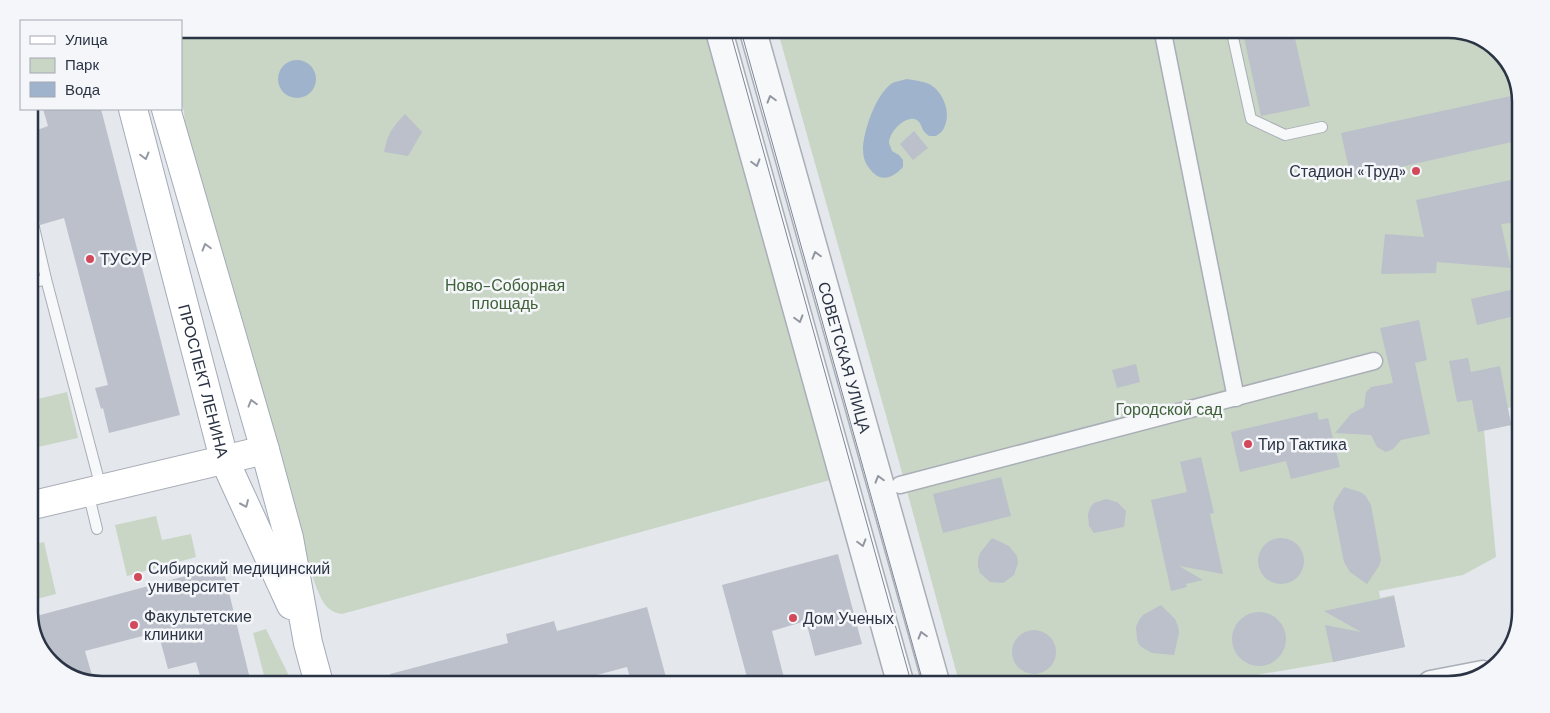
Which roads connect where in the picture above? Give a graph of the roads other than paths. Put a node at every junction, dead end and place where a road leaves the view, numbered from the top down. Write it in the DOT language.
graph roads {
  1 [pos="721,37"];
  2 [pos="754,37"];
  3 [pos="1164,37"];
  4 [pos="1233,37"];
  5 [pos="132,110"];
  6 [pos="166,110"];
  7 [pos="1322,127"];
  8 [pos="38,245"];
  9 [pos="46,279"];
  10 [pos="38,281"];
  11 [pos="1374,361"];
  12 [pos="1236,398"];
  13 [pos="265,450"];
  14 [pos="224,459"];
  15 [pos="900,485"];
  16 [pos="94,490"];
  17 [pos="38,504"];
  18 [pos="97,529"];
  19 [pos="308,643"];
  20 [pos="317,676"];
  21 [pos="898,676"];
  22 [pos="934,676"];
  1 -- 21 [label="street, СОВЕТСКАЯ УЛИЦА, one-way"];
  22 -- 2 [label="street, СОВЕТСКАЯ УЛИЦА, one-way"];
  3 -- 12 [label="street"];
  4 -- 7 [label="lane"];
  5 -- 14 [label="main road, ПРОСПЕКТ ЛЕНИНА, one-way"];
  13 -- 6 [label="main road, ПРОСПЕКТ ЛЕНИНА, one-way"];
  8 -- 9 [label="lane"];
  9 -- 10 [label="lane"];
  9 -- 16 [label="lane"];
  11 -- 12 [label="street"];
  12 -- 15 [label="street"];
  13 -- 14 [label="main road"];
  13 -- 19 [label="main road, ПРОСПЕКТ ЛЕНИНА"];
  14 -- 16 [label="main road"];
  14 -- 19 [label="main road, ПРОСПЕКТ ЛЕНИНА, one-way"];
  16 -- 17 [label="main road"];
  16 -- 18 [label="lane"];
  19 -- 20 [label="main road, ПРОСПЕКТ ЛЕНИНА"];
}
